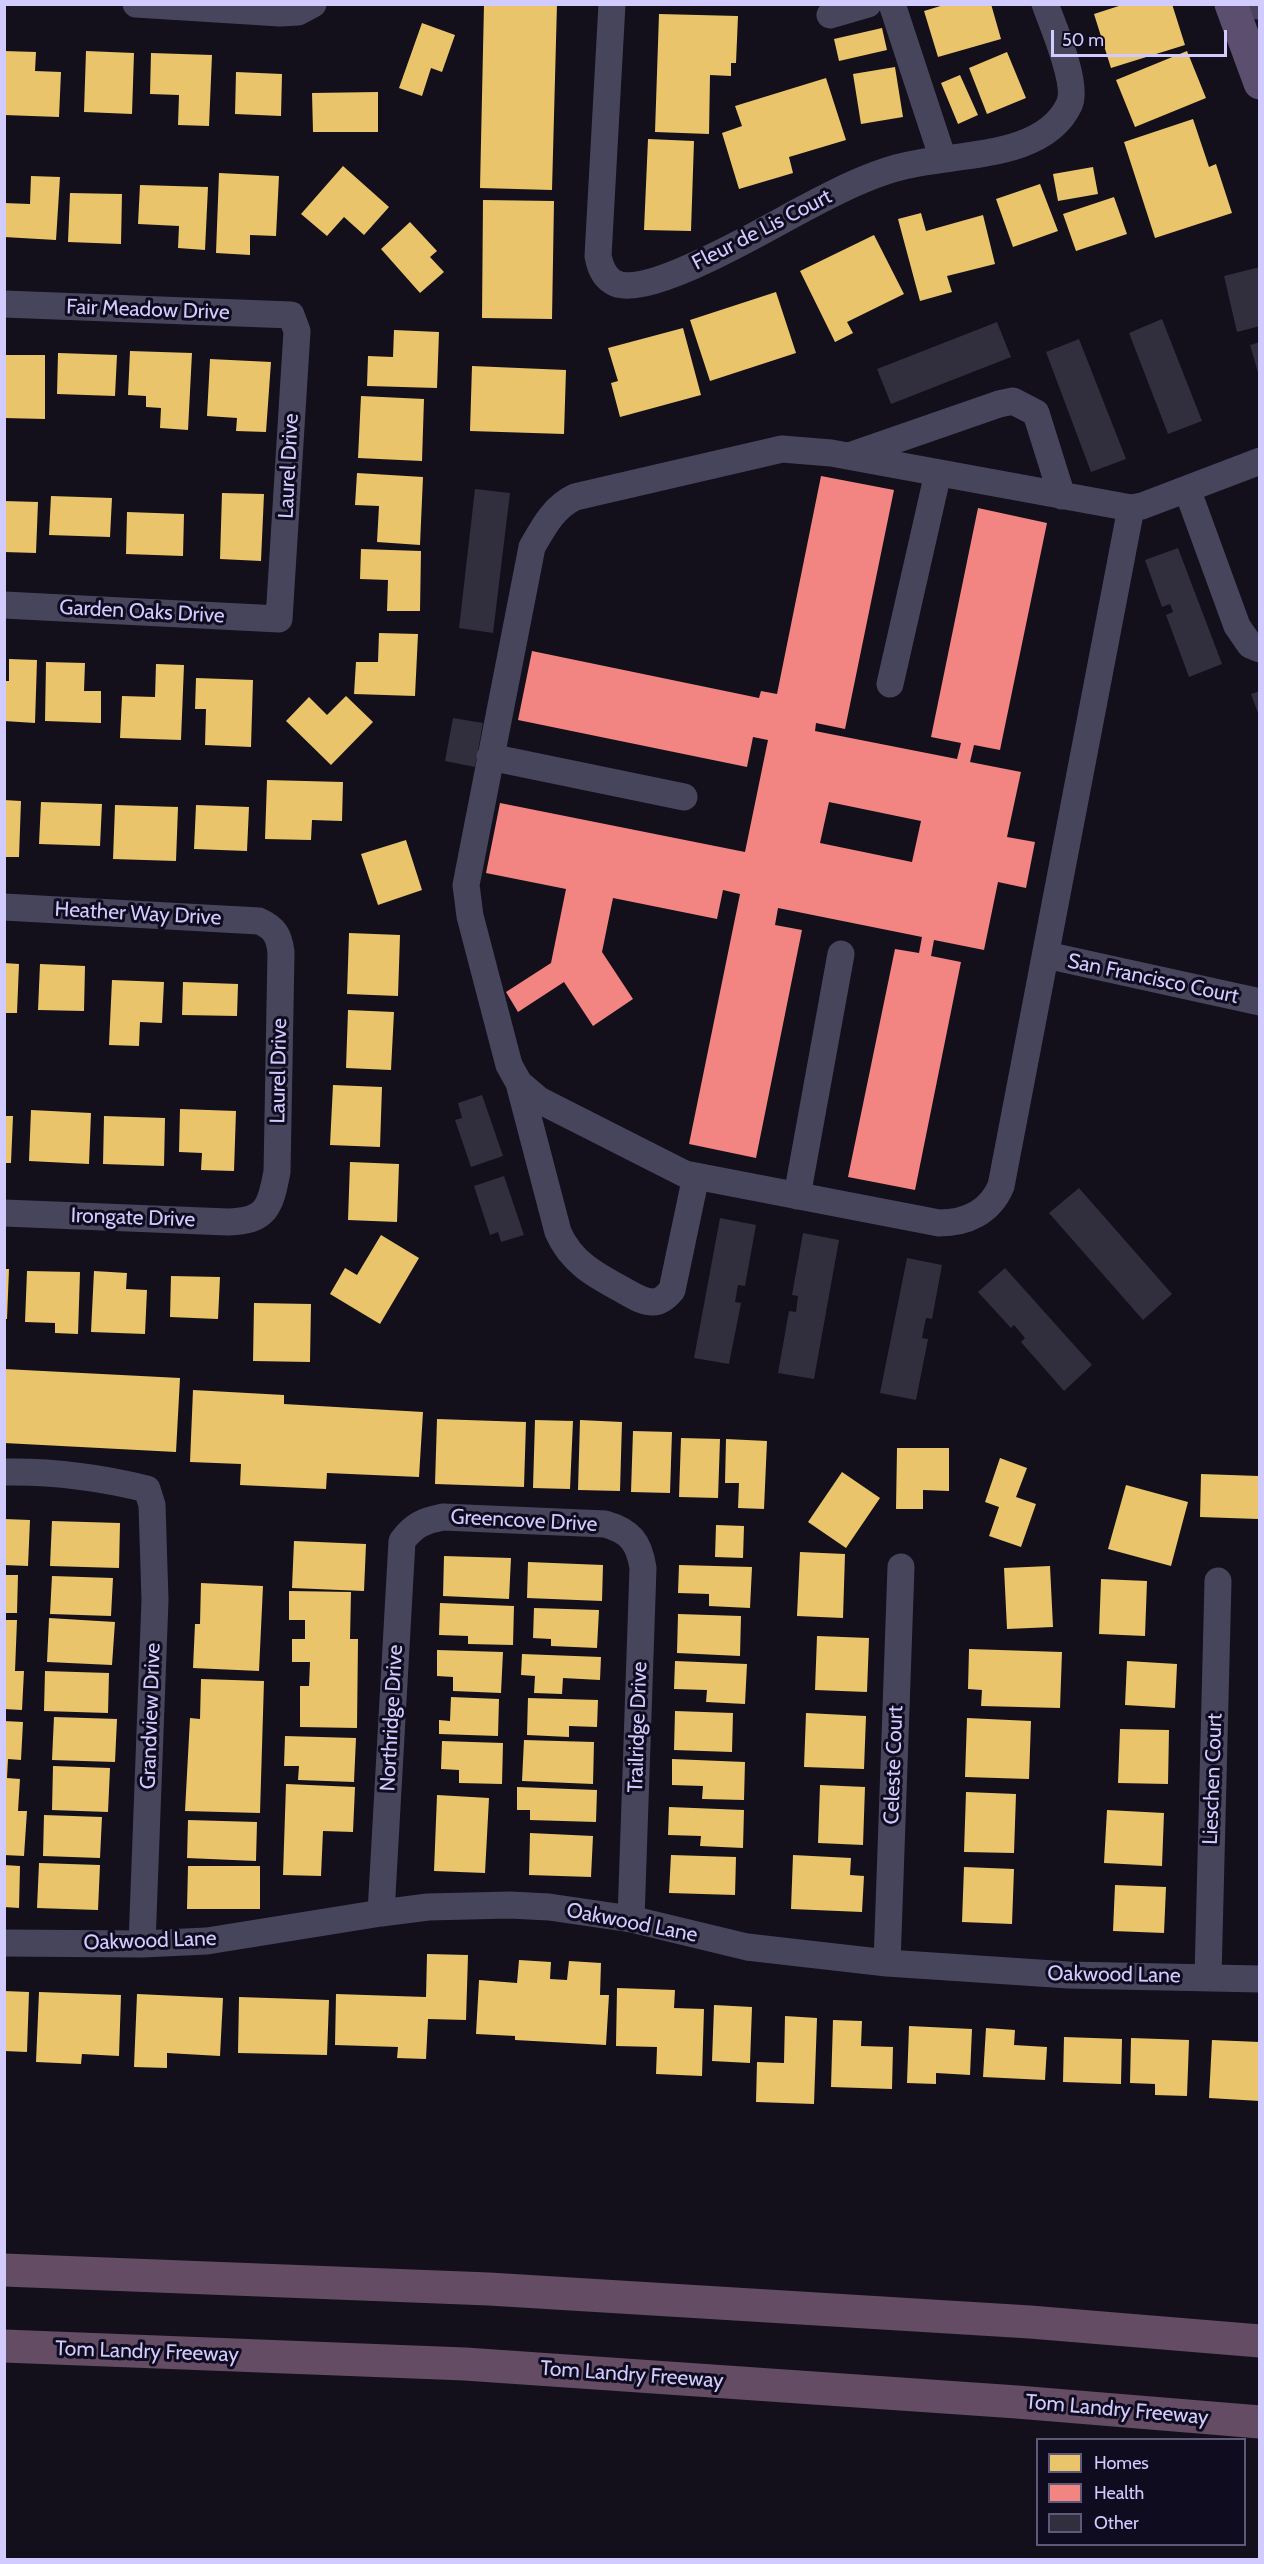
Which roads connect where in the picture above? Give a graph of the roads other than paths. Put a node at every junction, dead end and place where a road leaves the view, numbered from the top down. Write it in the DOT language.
graph roads {
  1 [pos="136,4"];
  2 [pos="612,4"];
  3 [pos="868,4"];
  4 [pos="892,4"];
  5 [pos="1045,4"];
  6 [pos="312,5"];
  7 [pos="1232,5"];
  8 [pos="1260,6"];
  9 [pos="830,15"];
  10 [pos="1258,76"];
  11 [pos="943,159"];
  12 [pos="4,304"];
  13 [pos="291,315"];
  14 [pos="849,456"];
  15 [pos="1260,461"];
  16 [pos="938,473"];
  17 [pos="1187,489"];
  18 [pos="1062,496"];
  19 [pos="1131,508"];
  20 [pos="4,605"];
  21 [pos="279,619"];
  22 [pos="1260,649"];
  23 [pos="890,684"];
  24 [pos="490,757"];
  25 [pos="684,797"];
  26 [pos="4,907"];
  27 [pos="270,926"];
  28 [pos="841,954"];
  29 [pos="1046,955"];
  30 [pos="1260,1002"];
  31 [pos="519,1083"];
  32 [pos="696,1176"];
  33 [pos="797,1196"];
  34 [pos="4,1213"];
  35 [pos="261,1215"];
  36 [pos="4,1472"];
  37 [pos="413,1527"];
  38 [pos="632,1538"];
  39 [pos="901,1567"];
  40 [pos="1218,1581"];
  41 [pos="381,1912"];
  42 [pos="631,1918"];
  43 [pos="4,1943"];
  44 [pos="142,1944"];
  45 [pos="887,1963"];
  46 [pos="1208,1977"];
  47 [pos="1260,1979"];
  48 [pos="4,2270"];
  49 [pos="1260,2341"];
  50 [pos="4,2346"];
  51 [pos="1260,2422"];
  1 -- 6 [label="street"];
  2 -- 11 [label="street, Fleur de Lis Court"];
  3 -- 9 [label="street"];
  4 -- 11 [label="street"];
  5 -- 11 [label="street, Fleur de Lis Court"];
  7 -- 8 [label="street"];
  7 -- 10 [label="main road"];
  12 -- 13 [label="street, Fair Meadow Drive"];
  13 -- 21 [label="street, Laurel Drive"];
  14 -- 16 [label="street"];
  14 -- 18 [label="street"];
  14 -- 24 [label="street"];
  15 -- 17 [label="street"];
  16 -- 18 [label="street"];
  16 -- 23 [label="street"];
  17 -- 19 [label="street"];
  17 -- 22 [label="street"];
  18 -- 19 [label="street"];
  19 -- 29 [label="street"];
  20 -- 21 [label="street, Garden Oaks Drive"];
  24 -- 25 [label="street"];
  24 -- 31 [label="street"];
  26 -- 27 [label="street, Heather Way Drive"];
  27 -- 35 [label="street, Laurel Drive"];
  28 -- 33 [label="street"];
  29 -- 30 [label="street, San Francisco Court"];
  29 -- 33 [label="street"];
  31 -- 32 [label="street"];
  31 -- 32 [label="street"];
  32 -- 33 [label="street"];
  34 -- 35 [label="street, Irongate Drive"];
  36 -- 44 [label="street, Grandview Drive"];
  37 -- 38 [label="street, Greencove Drive"];
  37 -- 41 [label="street, Northridge Drive"];
  38 -- 42 [label="street, Trailridge Drive"];
  39 -- 45 [label="street, Celeste Court"];
  40 -- 46 [label="street, Lieschen Court"];
  41 -- 42 [label="street, Oakwood Lane"];
  41 -- 44 [label="street, Oakwood Lane"];
  42 -- 45 [label="street, Oakwood Lane"];
  43 -- 44 [label="street, Oakwood Lane"];
  45 -- 46 [label="street, Oakwood Lane"];
  46 -- 47 [label="street, Oakwood Lane"];
  48 -- 49 [label="highway"];
  50 -- 51 [label="highway, Tom Landry Freeway"];
}
